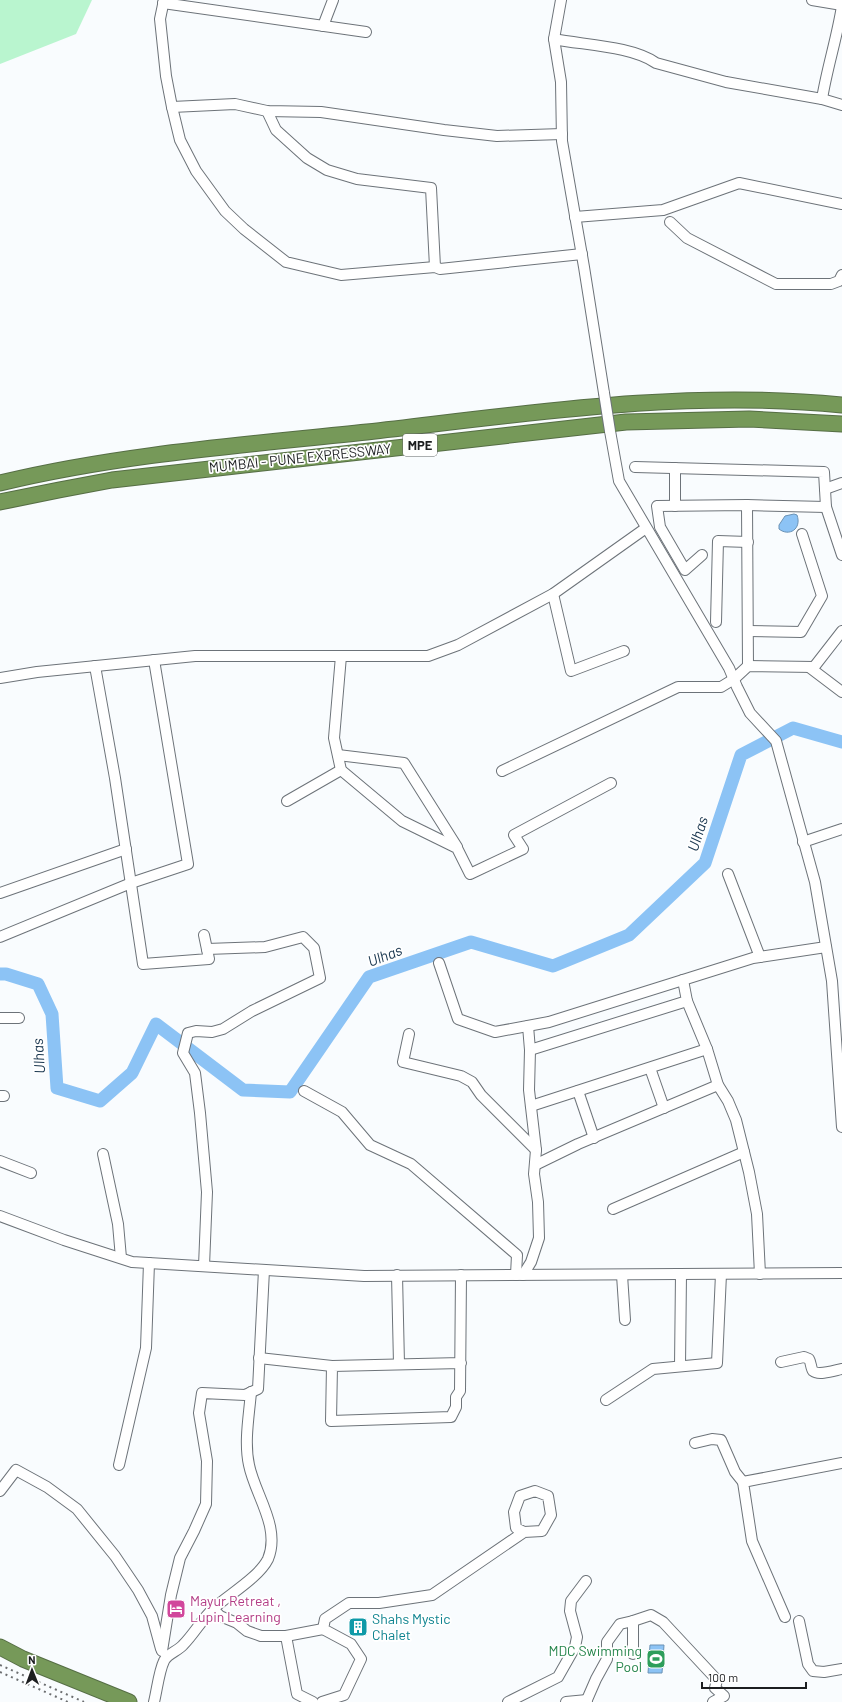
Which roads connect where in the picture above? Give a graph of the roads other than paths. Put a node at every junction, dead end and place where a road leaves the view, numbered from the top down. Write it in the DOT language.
graph roads {
  1 [pos="333,0"];
  2 [pos="561,0"];
  3 [pos="812,0"];
  4 [pos="164,1"];
  5 [pos="842,6"];
  6 [pos="323,26"];
  7 [pos="366,32"];
  8 [pos="840,32"];
  9 [pos="554,39"];
  10 [pos="822,99"];
  11 [pos="842,105"];
  12 [pos="172,107"];
  13 [pos="266,112"];
  14 [pos="562,134"];
  15 [pos="842,204"];
  16 [pos="575,217"];
  17 [pos="670,222"];
  18 [pos="582,254"];
  19 [pos="435,267"];
  20 [pos="842,275"];
  21 [pos="842,405"];
  22 [pos="842,424"];
  23 [pos="635,467"];
  24 [pos="675,468"];
  25 [pos="0,483"];
  26 [pos="842,483"];
  27 [pos="825,489"];
  28 [pos="0,502"];
  29 [pos="747,504"];
  30 [pos="675,506"];
  31 [pos="826,507"];
  32 [pos="646,528"];
  33 [pos="802,534"];
  34 [pos="748,542"];
  35 [pos="842,554"];
  36 [pos="702,555"];
  37 [pos="553,594"];
  38 [pos="716,622"];
  39 [pos="842,631"];
  40 [pos="748,632"];
  41 [pos="624,651"];
  42 [pos="341,656"];
  43 [pos="154,660"];
  44 [pos="95,666"];
  45 [pos="748,666"];
  46 [pos="810,667"];
  47 [pos="0,678"];
  48 [pos="734,679"];
  49 [pos="842,692"];
  50 [pos="338,755"];
  51 [pos="341,770"];
  52 [pos="502,771"];
  53 [pos="610,783"];
  54 [pos="287,800"];
  55 [pos="842,829"];
  56 [pos="803,842"];
  57 [pos="457,848"];
  58 [pos="126,849"];
  59 [pos="728,874"];
  60 [pos="131,883"];
  61 [pos="0,893"];
  62 [pos="204,935"];
  63 [pos="0,937"];
  64 [pos="826,947"];
  65 [pos="206,948"];
  66 [pos="760,957"];
  67 [pos="439,963"];
  68 [pos="683,980"];
  69 [pos="687,1001"];
  70 [pos="0,1018"];
  71 [pos="19,1018"];
  72 [pos="838,1018"];
  73 [pos="528,1026"];
  74 [pos="408,1034"];
  75 [pos="706,1049"];
  76 [pos="530,1050"];
  77 [pos="650,1068"];
  78 [pos="718,1085"];
  79 [pos="304,1091"];
  80 [pos="578,1091"];
  81 [pos="531,1106"];
  82 [pos="664,1108"];
  83 [pos="842,1127"];
  84 [pos="594,1138"];
  85 [pos="536,1150"];
  86 [pos="744,1152"];
  87 [pos="103,1154"];
  88 [pos="0,1161"];
  89 [pos="535,1165"];
  90 [pos="31,1173"];
  91 [pos="613,1209"];
  92 [pos="0,1216"];
  93 [pos="121,1258"];
  94 [pos="149,1263"];
  95 [pos="204,1266"];
  96 [pos="264,1270"];
  97 [pos="842,1273"];
  98 [pos="681,1274"];
  99 [pos="721,1274"];
  100 [pos="760,1274"];
  101 [pos="397,1275"];
  102 [pos="520,1275"];
  103 [pos="622,1275"];
  104 [pos="461,1276"];
  105 [pos="625,1320"];
  106 [pos="259,1358"];
  107 [pos="782,1362"];
  108 [pos="462,1363"];
  109 [pos="399,1364"];
  110 [pos="332,1366"];
  111 [pos="680,1366"];
  112 [pos="842,1369"];
  113 [pos="251,1392"];
  114 [pos="606,1400"];
  115 [pos="694,1443"];
  116 [pos="842,1464"];
  117 [pos="119,1465"];
  118 [pos="743,1482"];
  119 [pos="0,1491"];
  120 [pos="524,1532"];
  121 [pos="586,1581"];
  122 [pos="213,1609"];
  123 [pos="785,1618"];
  124 [pos="799,1621"];
  125 [pos="633,1622"];
  126 [pos="323,1629"];
  127 [pos="286,1636"];
  128 [pos="0,1647"];
  129 [pos="633,1654"];
  130 [pos="163,1655"];
  131 [pos="0,1657"];
  132 [pos="842,1669"];
  133 [pos="586,1701"];
  134 [pos="106,1702"];
  135 [pos="129,1702"];
  136 [pos="154,1702"];
  137 [pos="313,1702"];
  138 [pos="322,1702"];
  139 [pos="508,1702"];
  140 [pos="566,1702"];
  141 [pos="713,1702"];
  1 -- 6 [label="street"];
  2 -- 9 [label="street"];
  3 -- 5 [label="street"];
  4 -- 6 [label="street"];
  4 -- 12 [label="street"];
  5 -- 8 [label="street"];
  6 -- 7 [label="street"];
  8 -- 10 [label="street"];
  9 -- 10 [label="street"];
  9 -- 14 [label="street"];
  10 -- 11 [label="street"];
  12 -- 13 [label="street"];
  12 -- 19 [label="street"];
  13 -- 14 [label="street"];
  13 -- 19 [label="street"];
  14 -- 16 [label="street"];
  15 -- 16 [label="street"];
  16 -- 18 [label="street"];
  17 -- 20 [label="street"];
  18 -- 19 [label="street"];
  18 -- 32 [label="street, bridge"];
  21 -- 25 [label="highway, MUMBAI - PUNE EXPRESSWAY / MPE"];
  22 -- 28 [label="highway, MUMBAI - PUNE EXPRESSWAY / MPE"];
  23 -- 24 [label="street"];
  24 -- 27 [label="street"];
  24 -- 30 [label="street"];
  26 -- 27 [label="street"];
  27 -- 31 [label="street"];
  29 -- 30 [label="street"];
  29 -- 31 [label="street"];
  29 -- 34 [label="street"];
  30 -- 36 [label="street"];
  31 -- 35 [label="street"];
  32 -- 37 [label="street"];
  32 -- 48 [label="street"];
  33 -- 40 [label="street"];
  34 -- 38 [label="street"];
  34 -- 40 [label="street"];
  37 -- 41 [label="street"];
  37 -- 42 [label="street"];
  39 -- 46 [label="street"];
  40 -- 45 [label="street"];
  42 -- 43 [label="street"];
  42 -- 50 [label="street"];
  43 -- 44 [label="street"];
  43 -- 60 [label="street"];
  44 -- 47 [label="street"];
  44 -- 58 [label="street"];
  45 -- 46 [label="street"];
  45 -- 48 [label="street"];
  46 -- 49 [label="street"];
  48 -- 52 [label="street"];
  48 -- 56 [label="street"];
  50 -- 51 [label="street"];
  50 -- 57 [label="street"];
  51 -- 54 [label="street"];
  51 -- 57 [label="street"];
  53 -- 57 [label="street"];
  55 -- 56 [label="street"];
  56 -- 64 [label="street"];
  58 -- 60 [label="street"];
  58 -- 61 [label="street"];
  59 -- 66 [label="street"];
  60 -- 63 [label="street"];
  60 -- 65 [label="street"];
  62 -- 65 [label="street"];
  64 -- 66 [label="street"];
  64 -- 72 [label="street"];
  65 -- 95 [label="street"];
  66 -- 68 [label="street"];
  67 -- 73 [label="street"];
  68 -- 69 [label="street"];
  68 -- 73 [label="street"];
  69 -- 75 [label="street"];
  69 -- 76 [label="street"];
  70 -- 71 [label="street"];
  72 -- 83 [label="street"];
  73 -- 76 [label="street"];
  74 -- 85 [label="street"];
  75 -- 77 [label="street"];
  75 -- 78 [label="street"];
  76 -- 81 [label="street"];
  77 -- 80 [label="street"];
  77 -- 82 [label="street"];
  78 -- 82 [label="street"];
  78 -- 86 [label="street"];
  79 -- 102 [label="street"];
  80 -- 81 [label="street"];
  80 -- 84 [label="street"];
  81 -- 85 [label="street"];
  82 -- 84 [label="street"];
  84 -- 89 [label="street"];
  85 -- 89 [label="street"];
  86 -- 91 [label="street"];
  86 -- 100 [label="street"];
  87 -- 93 [label="street"];
  88 -- 90 [label="street"];
  89 -- 102 [label="street"];
  92 -- 93 [label="street"];
  93 -- 94 [label="street"];
  94 -- 95 [label="street"];
  94 -- 117 [label="street"];
  95 -- 96 [label="street"];
  96 -- 101 [label="street"];
  96 -- 106 [label="street"];
  97 -- 100 [label="street"];
  98 -- 99 [label="street"];
  98 -- 103 [label="street"];
  98 -- 111 [label="street"];
  99 -- 100 [label="street"];
  99 -- 111 [label="street"];
  101 -- 104 [label="street"];
  101 -- 109 [label="street"];
  102 -- 103 [label="street"];
  102 -- 104 [label="street"];
  103 -- 105 [label="street"];
  104 -- 108 [label="street"];
  106 -- 110 [label="street"];
  106 -- 113 [label="street"];
  107 -- 112 [label="street"];
  108 -- 109 [label="street"];
  108 -- 110 [label="street"];
  109 -- 110 [label="street"];
  111 -- 114 [label="street"];
  113 -- 122 [label="street"];
  113 -- 130 [label="street"];
  115 -- 118 [label="street"];
  116 -- 118 [label="street"];
  118 -- 123 [label="street"];
  119 -- 130 [label="street"];
  120 -- 120 [label="street"];
  120 -- 126 [label="street"];
  121 -- 139 [label="street"];
  122 -- 127 [label="street"];
  122 -- 130 [label="street"];
  124 -- 132 [label="street"];
  125 -- 129 [label="street"];
  125 -- 133 [label="street"];
  125 -- 141 [label="street"];
  126 -- 127 [label="street"];
  126 -- 138 [label="street"];
  127 -- 137 [label="street"];
  128 -- 135 [label="highway"];
  130 -- 136 [label="street"];
  131 -- 134 [label="highway"];
  133 -- 140 [label="street"];
}
